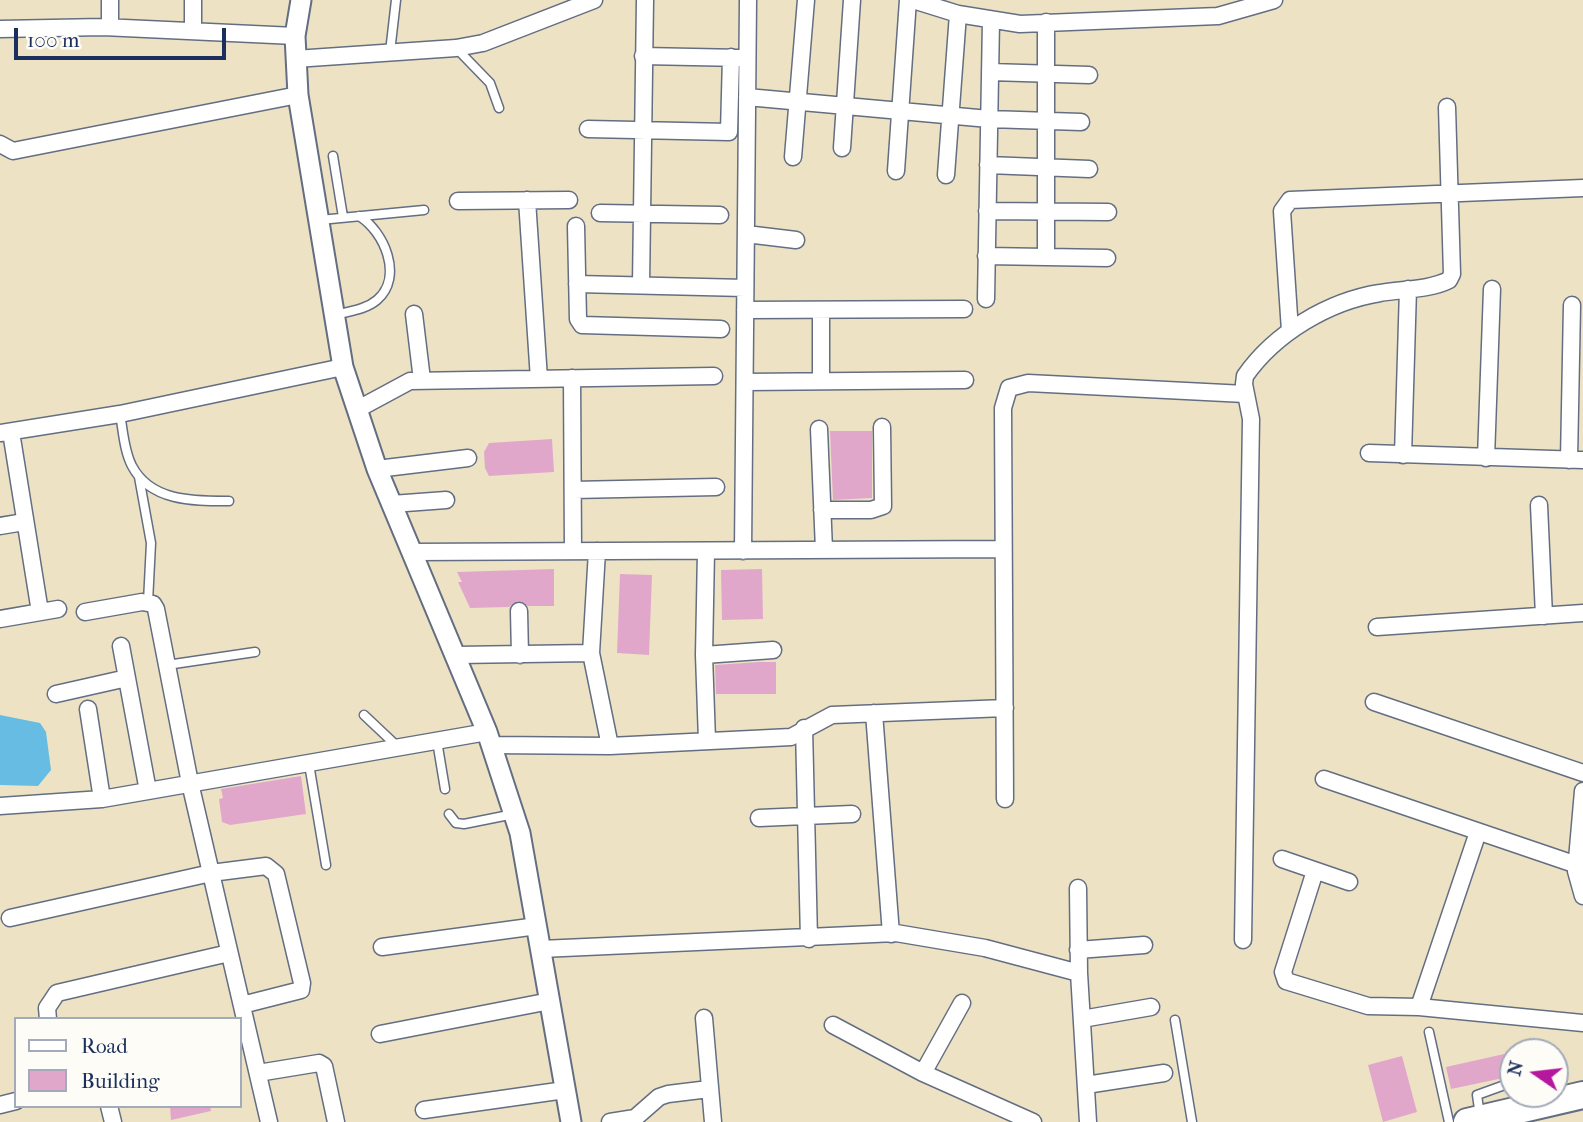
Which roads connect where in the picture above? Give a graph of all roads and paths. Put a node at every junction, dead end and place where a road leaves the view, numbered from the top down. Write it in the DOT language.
graph roads {
  1 [pos="110,0"];
  2 [pos="193,0"];
  3 [pos="301,0"];
  4 [pos="396,0"];
  5 [pos="645,0"];
  6 [pos="748,0"];
  7 [pos="806,0"];
  8 [pos="852,0"];
  9 [pos="908,0"];
  10 [pos="913,0"];
  11 [pos="1274,0"];
  12 [pos="588,1"];
  13 [pos="958,14"];
  14 [pos="991,21"];
  15 [pos="1046,22"];
  16 [pos="110,27"];
  17 [pos="0,29"];
  18 [pos="193,29"];
  19 [pos="295,36"];
  20 [pos="456,48"];
  21 [pos="390,52"];
  22 [pos="643,57"];
  23 [pos="739,58"];
  24 [pos="295,59"];
  25 [pos="990,72"];
  26 [pos="1046,74"];
  27 [pos="1088,75"];
  28 [pos="298,95"];
  29 [pos="747,97"];
  30 [pos="796,100"];
  31 [pos="845,103"];
  32 [pos="1447,107"];
  33 [pos="499,108"];
  34 [pos="899,109"];
  35 [pos="950,115"];
  36 [pos="989,119"];
  37 [pos="1046,121"];
  38 [pos="1081,122"];
  39 [pos="588,129"];
  40 [pos="642,132"];
  41 [pos="0,144"];
  42 [pos="842,148"];
  43 [pos="333,156"];
  44 [pos="793,157"];
  45 [pos="988,165"];
  46 [pos="1046,167"];
  47 [pos="1089,169"];
  48 [pos="895,171"];
  49 [pos="947,174"];
  50 [pos="1583,188"];
  51 [pos="1450,193"];
  52 [pos="527,200"];
  53 [pos="569,200"];
  54 [pos="458,201"];
  55 [pos="424,210"];
  56 [pos="987,211"];
  57 [pos="1046,211"];
  58 [pos="1108,212"];
  59 [pos="600,213"];
  60 [pos="642,215"];
  61 [pos="720,215"];
  62 [pos="359,216"];
  63 [pos="343,217"];
  64 [pos="320,220"];
  65 [pos="576,226"];
  66 [pos="746,234"];
  67 [pos="796,240"];
  68 [pos="986,256"];
  69 [pos="1046,257"];
  70 [pos="1107,258"];
  71 [pos="578,284"];
  72 [pos="641,285"];
  73 [pos="745,288"];
  74 [pos="1408,289"];
  75 [pos="1492,289"];
  76 [pos="986,299"];
  77 [pos="1572,305"];
  78 [pos="964,309"];
  79 [pos="745,310"];
  80 [pos="821,310"];
  81 [pos="335,314"];
  82 [pos="414,314"];
  83 [pos="721,329"];
  84 [pos="1290,331"];
  85 [pos="343,367"];
  86 [pos="714,376"];
  87 [pos="572,378"];
  88 [pos="539,379"];
  89 [pos="422,380"];
  90 [pos="965,380"];
  91 [pos="821,381"];
  92 [pos="745,382"];
  93 [pos="1245,394"];
  94 [pos="358,409"];
  95 [pos="120,414"];
  96 [pos="882,427"];
  97 [pos="819,429"];
  98 [pos="6,433"];
  99 [pos="1369,453"];
  100 [pos="1403,454"];
  101 [pos="468,458"];
  102 [pos="1486,458"];
  103 [pos="1576,460"];
  104 [pos="377,469"];
  105 [pos="139,476"];
  106 [pos="716,487"];
  107 [pos="573,490"];
  108 [pos="446,500"];
  109 [pos="229,501"];
  110 [pos="393,505"];
  111 [pos="1539,505"];
  112 [pos="822,510"];
  113 [pos="24,522"];
  114 [pos="0,526"];
  115 [pos="1003,549"];
  116 [pos="824,550"];
  117 [pos="573,551"];
  118 [pos="597,551"];
  119 [pos="706,551"];
  120 [pos="743,551"];
  121 [pos="413,552"];
  122 [pos="148,602"];
  123 [pos="58,609"];
  124 [pos="519,611"];
  125 [pos="40,612"];
  126 [pos="85,612"];
  127 [pos="1583,613"];
  128 [pos="0,616"];
  129 [pos="1544,616"];
  130 [pos="1377,627"];
  131 [pos="121,646"];
  132 [pos="773,650"];
  133 [pos="255,652"];
  134 [pos="592,653"];
  135 [pos="457,655"];
  136 [pos="520,655"];
  137 [pos="704,655"];
  138 [pos="167,665"];
  139 [pos="127,678"];
  140 [pos="56,694"];
  141 [pos="1374,702"];
  142 [pos="1005,708"];
  143 [pos="88,709"];
  144 [pos="874,713"];
  145 [pos="363,715"];
  146 [pos="804,728"];
  147 [pos="489,738"];
  148 [pos="436,741"];
  149 [pos="707,741"];
  150 [pos="610,746"];
  151 [pos="399,748"];
  152 [pos="309,764"];
  153 [pos="1583,773"];
  154 [pos="1324,779"];
  155 [pos="190,783"];
  156 [pos="445,789"];
  157 [pos="148,791"];
  158 [pos="1583,791"];
  159 [pos="102,799"];
  160 [pos="1005,799"];
  161 [pos="0,806"];
  162 [pos="449,814"];
  163 [pos="514,814"];
  164 [pos="852,814"];
  165 [pos="806,816"];
  166 [pos="759,818"];
  167 [pos="1478,832"];
  168 [pos="1282,859"];
  169 [pos="326,865"];
  170 [pos="1577,865"];
  171 [pos="1315,871"];
  172 [pos="211,873"];
  173 [pos="1349,882"];
  174 [pos="1078,888"];
  175 [pos="1583,896"];
  176 [pos="10,918"];
  177 [pos="537,926"];
  178 [pos="891,934"];
  179 [pos="809,939"];
  180 [pos="1243,940"];
  181 [pos="1144,945"];
  182 [pos="382,947"];
  183 [pos="541,950"];
  184 [pos="1078,950"];
  185 [pos="229,953"];
  186 [pos="1079,973"];
  187 [pos="550,1001"];
  188 [pos="962,1003"];
  189 [pos="242,1004"];
  190 [pos="1151,1007"];
  191 [pos="1419,1007"];
  192 [pos="48,1017"];
  193 [pos="704,1018"];
  194 [pos="1082,1018"];
  195 [pos="1175,1020"];
  196 [pos="1583,1023"];
  197 [pos="833,1025"];
  198 [pos="1429,1032"];
  199 [pos="380,1034"];
  200 [pos="245,1045"];
  201 [pos="258,1073"];
  202 [pos="923,1073"];
  203 [pos="1164,1073"];
  204 [pos="1086,1084"];
  205 [pos="1499,1087"];
  206 [pos="709,1089"];
  207 [pos="565,1090"];
  208 [pos="1583,1095"];
  209 [pos="424,1111"];
  210 [pos="1542,1113"];
  211 [pos="1474,1120"];
  212 [pos="269,1122"];
  213 [pos="336,1122"];
  214 [pos="571,1122"];
  215 [pos="610,1122"];
  216 [pos="713,1122"];
  217 [pos="1033,1122"];
  218 [pos="1088,1122"];
  219 [pos="1192,1122"];
  220 [pos="1449,1122"];
  1 -- 16 [label="street"];
  2 -- 18 [label="street"];
  3 -- 19 [label="street"];
  4 -- 21 [label="lane"];
  5 -- 22 [label="street"];
  6 -- 23 [label="street"];
  7 -- 30 [label="street"];
  8 -- 31 [label="street"];
  9 -- 34 [label="street"];
  10 -- 13 [label="street"];
  11 -- 15 [label="street"];
  12 -- 20 [label="street"];
  13 -- 14 [label="street"];
  13 -- 35 [label="street"];
  14 -- 15 [label="street"];
  14 -- 25 [label="street"];
  15 -- 26 [label="street"];
  16 -- 17 [label="street"];
  16 -- 18 [label="street"];
  18 -- 19 [label="street"];
  19 -- 24 [label="street"];
  20 -- 21 [label="street"];
  20 -- 33 [label="lane"];
  21 -- 24 [label="street"];
  22 -- 23 [label="street"];
  22 -- 40 [label="street"];
  23 -- 29 [label="street"];
  23 -- 40 [label="street"];
  24 -- 28 [label="street"];
  25 -- 26 [label="street"];
  25 -- 36 [label="street"];
  26 -- 27 [label="street"];
  26 -- 37 [label="street"];
  28 -- 41 [label="street"];
  28 -- 64 [label="street"];
  29 -- 30 [label="street"];
  29 -- 66 [label="street"];
  30 -- 31 [label="street"];
  30 -- 44 [label="street"];
  31 -- 34 [label="street"];
  31 -- 42 [label="street"];
  32 -- 51 [label="street"];
  34 -- 35 [label="street"];
  34 -- 48 [label="street"];
  35 -- 36 [label="street"];
  35 -- 49 [label="street"];
  36 -- 37 [label="street"];
  36 -- 45 [label="street"];
  37 -- 38 [label="street"];
  37 -- 46 [label="street"];
  39 -- 40 [label="street"];
  40 -- 60 [label="street"];
  43 -- 63 [label="lane"];
  45 -- 46 [label="street"];
  45 -- 56 [label="street"];
  46 -- 47 [label="street"];
  46 -- 57 [label="street"];
  50 -- 51 [label="street"];
  51 -- 74 [label="street"];
  51 -- 84 [label="street"];
  52 -- 53 [label="street"];
  52 -- 54 [label="street"];
  52 -- 88 [label="street"];
  55 -- 62 [label="lane"];
  56 -- 57 [label="street"];
  56 -- 68 [label="street"];
  57 -- 58 [label="street"];
  57 -- 69 [label="street"];
  59 -- 60 [label="street"];
  60 -- 61 [label="street"];
  60 -- 72 [label="street"];
  62 -- 63 [label="lane"];
  62 -- 81 [label="lane"];
  63 -- 64 [label="lane"];
  64 -- 81 [label="street"];
  65 -- 71 [label="street"];
  66 -- 67 [label="street"];
  66 -- 73 [label="street"];
  68 -- 69 [label="street"];
  68 -- 76 [label="street"];
  69 -- 70 [label="street"];
  71 -- 72 [label="street"];
  71 -- 83 [label="street"];
  72 -- 73 [label="street"];
  73 -- 79 [label="street"];
  74 -- 84 [label="street"];
  74 -- 100 [label="street"];
  75 -- 102 [label="street"];
  77 -- 103 [label="street"];
  78 -- 80 [label="street"];
  79 -- 80 [label="street"];
  79 -- 92 [label="street"];
  80 -- 91 [label="street"];
  81 -- 85 [label="street"];
  82 -- 89 [label="street"];
  84 -- 93 [label="street"];
  85 -- 94 [label="street"];
  85 -- 95 [label="street"];
  86 -- 87 [label="street"];
  87 -- 88 [label="street"];
  87 -- 107 [label="street"];
  88 -- 89 [label="street"];
  89 -- 94 [label="street"];
  90 -- 91 [label="street"];
  91 -- 92 [label="street"];
  92 -- 120 [label="street"];
  93 -- 115 [label="street"];
  93 -- 180 [label="street"];
  94 -- 104 [label="street"];
  95 -- 98 [label="street"];
  95 -- 105 [label="lane"];
  96 -- 112 [label="street"];
  97 -- 112 [label="street"];
  98 -- 113 [label="street"];
  99 -- 100 [label="street"];
  100 -- 102 [label="street"];
  101 -- 104 [label="street"];
  102 -- 103 [label="street"];
  104 -- 110 [label="street"];
  105 -- 109 [label="lane"];
  105 -- 122 [label="lane"];
  106 -- 107 [label="street"];
  107 -- 117 [label="street"];
  108 -- 110 [label="street"];
  110 -- 121 [label="street"];
  111 -- 129 [label="street"];
  112 -- 116 [label="street"];
  113 -- 114 [label="street"];
  113 -- 125 [label="street"];
  115 -- 116 [label="street"];
  115 -- 142 [label="street"];
  116 -- 120 [label="street"];
  117 -- 118 [label="street"];
  117 -- 121 [label="street"];
  118 -- 119 [label="street"];
  118 -- 134 [label="street"];
  119 -- 120 [label="street"];
  119 -- 137 [label="street"];
  121 -- 135 [label="street"];
  122 -- 126 [label="street"];
  122 -- 138 [label="street"];
  123 -- 125 [label="street"];
  124 -- 136 [label="street"];
  125 -- 128 [label="street"];
  127 -- 129 [label="street"];
  129 -- 130 [label="street"];
  131 -- 139 [label="street"];
  132 -- 137 [label="street"];
  133 -- 138 [label="lane"];
  134 -- 136 [label="street"];
  134 -- 150 [label="street"];
  135 -- 136 [label="street"];
  135 -- 147 [label="street"];
  137 -- 149 [label="street"];
  138 -- 155 [label="street"];
  139 -- 140 [label="street"];
  139 -- 157 [label="street"];
  141 -- 153 [label="street"];
  142 -- 144 [label="street"];
  142 -- 160 [label="street"];
  143 -- 159 [label="street"];
  144 -- 146 [label="street"];
  144 -- 178 [label="street"];
  145 -- 151 [label="lane"];
  146 -- 149 [label="street"];
  146 -- 165 [label="street"];
  147 -- 148 [label="street"];
  147 -- 150 [label="street"];
  147 -- 163 [label="street"];
  148 -- 151 [label="street"];
  148 -- 156 [label="lane"];
  149 -- 150 [label="street"];
  151 -- 152 [label="street"];
  152 -- 155 [label="street"];
  152 -- 169 [label="lane"];
  154 -- 167 [label="street"];
  155 -- 157 [label="street"];
  155 -- 172 [label="street"];
  157 -- 159 [label="street"];
  158 -- 170 [label="street"];
  159 -- 161 [label="street"];
  162 -- 163 [label="lane"];
  163 -- 177 [label="street"];
  164 -- 165 [label="street"];
  165 -- 166 [label="street"];
  165 -- 179 [label="street"];
  167 -- 170 [label="street"];
  167 -- 191 [label="street"];
  168 -- 171 [label="street"];
  170 -- 175 [label="street"];
  171 -- 173 [label="street"];
  171 -- 191 [label="street"];
  172 -- 176 [label="street"];
  172 -- 185 [label="street"];
  172 -- 189 [label="street"];
  174 -- 184 [label="street"];
  177 -- 182 [label="street"];
  177 -- 183 [label="street"];
  178 -- 179 [label="street"];
  178 -- 186 [label="street"];
  179 -- 183 [label="street"];
  181 -- 184 [label="street"];
  183 -- 187 [label="street"];
  184 -- 186 [label="street"];
  185 -- 189 [label="street"];
  185 -- 192 [label="street"];
  186 -- 194 [label="street"];
  187 -- 199 [label="street"];
  187 -- 207 [label="street"];
  188 -- 202 [label="street"];
  189 -- 200 [label="street"];
  190 -- 194 [label="street"];
  191 -- 196 [label="street"];
  193 -- 206 [label="street"];
  194 -- 204 [label="street"];
  195 -- 219 [label="lane"];
  197 -- 202 [label="street"];
  198 -- 220 [label="lane"];
  200 -- 201 [label="street"];
  201 -- 212 [label="street"];
  201 -- 213 [label="street"];
  202 -- 217 [label="street"];
  203 -- 204 [label="street"];
  204 -- 218 [label="street"];
  205 -- 211 [label="lane"];
  206 -- 215 [label="street"];
  206 -- 216 [label="street"];
  207 -- 209 [label="street"];
  207 -- 214 [label="street"];
  208 -- 210 [label="main road"];
  210 -- 211 [label="main road"];
}
